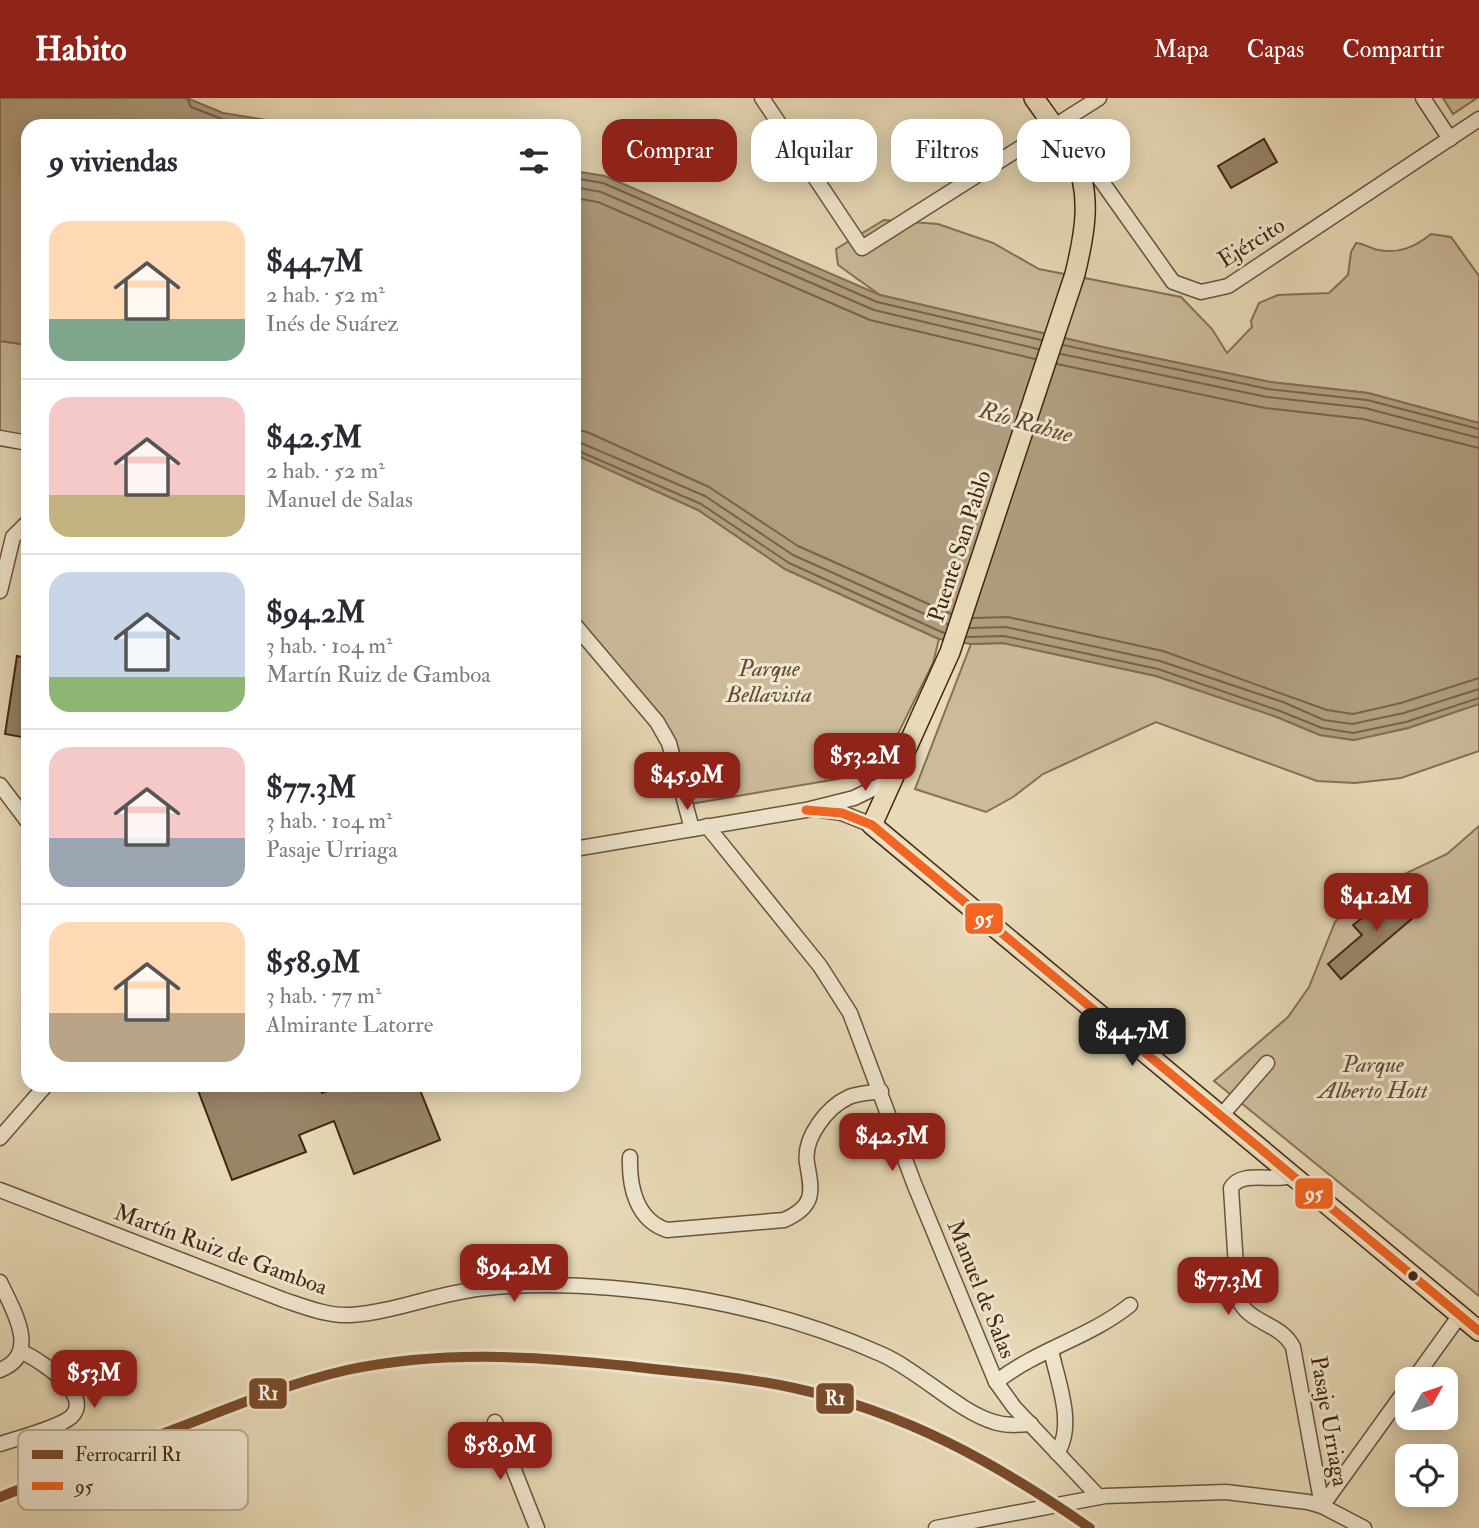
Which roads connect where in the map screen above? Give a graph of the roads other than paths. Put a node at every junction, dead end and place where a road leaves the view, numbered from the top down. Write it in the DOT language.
graph roads {
  1 [pos="762,98"];
  2 [pos="1034,98"];
  3 [pos="1099,98"];
  4 [pos="1423,98"];
  5 [pos="1048,119"];
  6 [pos="1068,119"];
  7 [pos="1479,119"];
  8 [pos="1450,139"];
  9 [pos="1017,151"];
  10 [pos="1081,182"];
  11 [pos="1102,182"];
  12 [pos="0,438"];
  13 [pos="21,442"];
  14 [pos="21,529"];
  15 [pos="0,591"];
  16 [pos="581,632"];
  17 [pos="894,778"];
  18 [pos="0,785"];
  19 [pos="806,810"];
  20 [pos="21,813"];
  21 [pos="872,825"];
  22 [pos="707,826"];
  23 [pos="692,829"];
  24 [pos="581,848"];
  25 [pos="1267,1063"];
  26 [pos="881,1091"];
  27 [pos="40,1092"];
  28 [pos="1221,1116"];
  29 [pos="0,1138"];
  30 [pos="630,1157"];
  31 [pos="1293,1176"];
  32 [pos="0,1190"];
  33 [pos="0,1282"];
  34 [pos="1130,1305"];
  35 [pos="1466,1324"];
  36 [pos="1479,1342"];
  37 [pos="1051,1350"];
  38 [pos="22,1352"];
  39 [pos="1425,1367"];
  40 [pos="0,1370"];
  41 [pos="996,1382"];
  42 [pos="1395,1405"];
  43 [pos="495,1422"];
  44 [pos="1031,1424"];
  45 [pos="38,1430"];
  46 [pos="18,1437"];
  47 [pos="0,1444"];
  48 [pos="1057,1453"];
  49 [pos="1099,1497"];
  50 [pos="1322,1506"];
  51 [pos="537,1528"];
  52 [pos="936,1528"];
  53 [pos="1364,1528"];
  1 -- 9 [label="street"];
  2 -- 5 [label="main road, Puente San Pablo"];
  3 -- 6 [label="street"];
  4 -- 8 [label="street"];
  7 -- 8 [label="street, Ejército"];
  8 -- 11 [label="street, Ejército"];
  10 -- 17 [label="main road, Puente San Pablo"];
  12 -- 13 [label="street"];
  14 -- 15 [label="street"];
  16 -- 23 [label="street"];
  17 -- 19 [label="street"];
  17 -- 21 [label="main road, Puente San Pablo"];
  18 -- 20 [label="street"];
  19 -- 21 [label="street"];
  19 -- 22 [label="street"];
  21 -- 28 [label="main road"];
  22 -- 23 [label="street"];
  22 -- 26 [label="street, Manuel de Salas"];
  23 -- 24 [label="street"];
  25 -- 28 [label="street"];
  26 -- 30 [label="street"];
  26 -- 41 [label="street, Manuel de Salas"];
  27 -- 29 [label="street"];
  28 -- 31 [label="main road"];
  31 -- 35 [label="main road"];
  31 -- 50 [label="street, Pasaje Urriaga"];
  32 -- 44 [label="street, Martín Ruiz de Gamboa"];
  33 -- 38 [label="street"];
  34 -- 37 [label="street"];
  35 -- 36 [label="main road"];
  35 -- 39 [label="street"];
  37 -- 41 [label="street"];
  37 -- 48 [label="street"];
  38 -- 40 [label="street"];
  38 -- 45 [label="street"];
  41 -- 44 [label="street, Manuel de Salas"];
  42 -- 50 [label="street"];
  43 -- 51 [label="street"];
  44 -- 48 [label="street, Manuel de Salas"];
  46 -- 47 [label="street"];
  48 -- 49 [label="street, Manuel de Salas"];
  49 -- 50 [label="street"];
  49 -- 52 [label="street"];
  50 -- 53 [label="street"];
}
